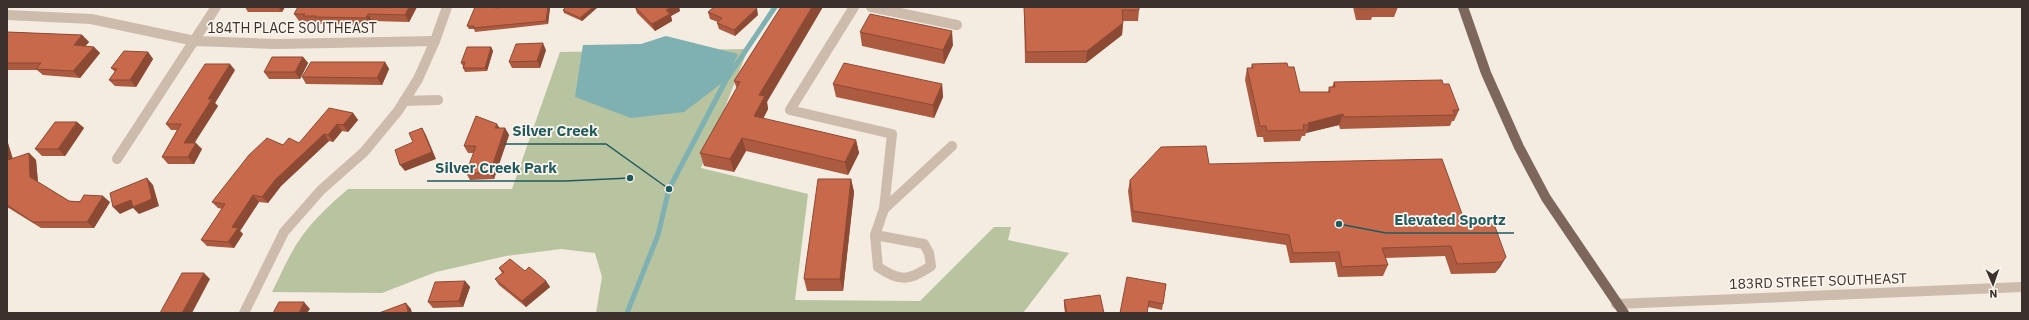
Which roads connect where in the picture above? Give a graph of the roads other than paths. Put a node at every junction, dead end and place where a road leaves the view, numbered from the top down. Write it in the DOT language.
graph roads {
  1 [pos="216,7"];
  2 [pos="447,7"];
  3 [pos="854,7"];
  4 [pos="871,7"];
  5 [pos="1463,7"];
  6 [pos="7,15"];
  7 [pos="957,25"];
  8 [pos="195,41"];
  9 [pos="435,42"];
  10 [pos="438,100"];
  11 [pos="404,102"];
  12 [pos="952,146"];
  13 [pos="117,160"];
  14 [pos="884,210"];
  15 [pos="875,235"];
  16 [pos="2022,287"];
  17 [pos="1616,304"];
  18 [pos="244,313"];
  19 [pos="1624,313"];
  1 -- 8 [label="street"];
  2 -- 9 [label="street"];
  3 -- 14 [label="street"];
  4 -- 7 [label="street"];
  5 -- 17 [label="main road"];
  6 -- 8 [label="street, 184TH PLACE SOUTHEAST"];
  8 -- 9 [label="street, 184TH PLACE SOUTHEAST"];
  8 -- 13 [label="street"];
  9 -- 11 [label="street"];
  10 -- 11 [label="street"];
  11 -- 18 [label="street"];
  12 -- 14 [label="street"];
  14 -- 15 [label="street"];
  15 -- 15 [label="street"];
  16 -- 17 [label="street, 183RD STREET SOUTHEAST"];
  17 -- 19 [label="main road"];
}
